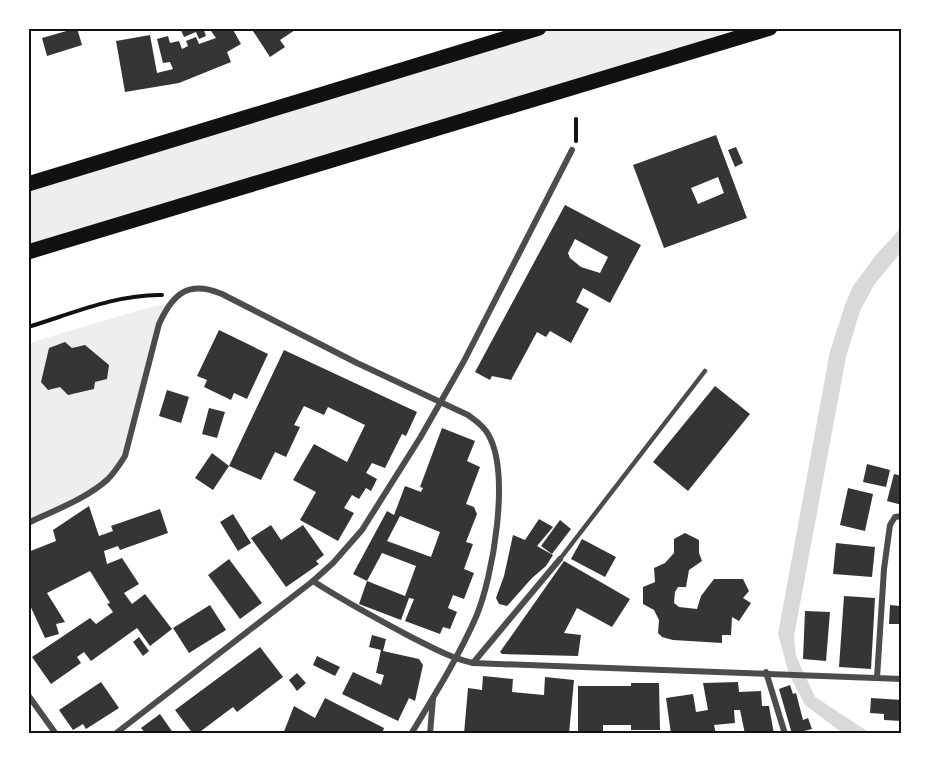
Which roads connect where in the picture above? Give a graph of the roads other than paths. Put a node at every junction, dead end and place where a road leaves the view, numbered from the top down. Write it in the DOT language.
graph roads {
  1 [pos="539,28"];
  2 [pos="770,28"];
  3 [pos="572,150"];
  4 [pos="28,184"];
  5 [pos="28,252"];
  6 [pos="705,371"];
  7 [pos="440,402"];
  8 [pos="902,516"];
  9 [pos="28,523"];
  10 [pos="560,559"];
  11 [pos="313,581"];
  12 [pos="455,658"];
  13 [pos="473,663"];
  14 [pos="766,672"];
  15 [pos="877,678"];
  16 [pos="902,679"];
  17 [pos="28,695"];
  18 [pos="434,696"];
  19 [pos="56,734"];
  20 [pos="115,734"];
  21 [pos="411,734"];
  22 [pos="430,734"];
  23 [pos="785,734"];
  1 -- 4 [label="highway"];
  2 -- 5 [label="highway"];
  3 -- 7 [label="street"];
  6 -- 10 [label="lane"];
  7 -- 9 [label="street"];
  7 -- 11 [label="street"];
  7 -- 12 [label="street"];
  8 -- 15 [label="street"];
  10 -- 13 [label="street"];
  11 -- 12 [label="street"];
  11 -- 20 [label="street"];
  12 -- 13 [label="street"];
  12 -- 18 [label="street"];
  13 -- 14 [label="street"];
  14 -- 15 [label="street"];
  14 -- 23 [label="street"];
  15 -- 16 [label="street"];
  17 -- 19 [label="street"];
  18 -- 21 [label="street"];
  18 -- 22 [label="street"];
}
